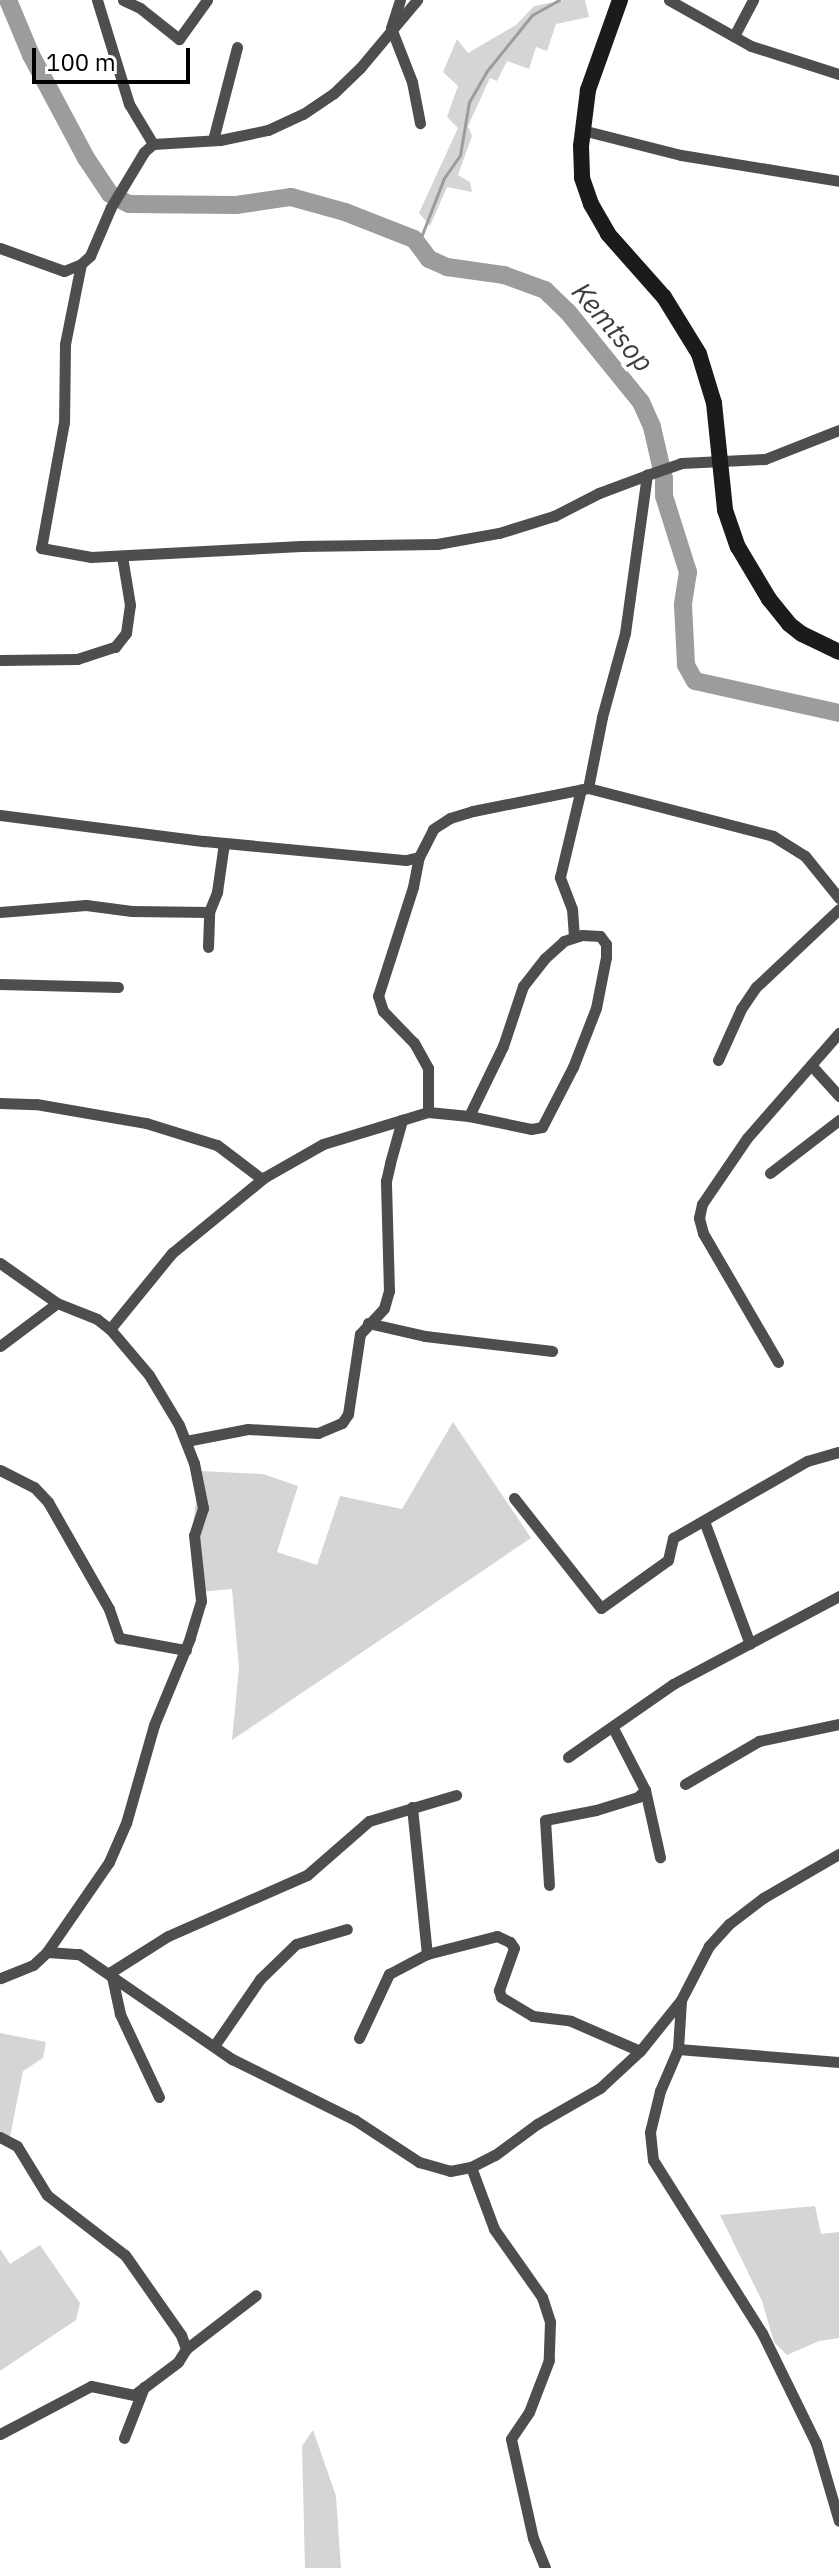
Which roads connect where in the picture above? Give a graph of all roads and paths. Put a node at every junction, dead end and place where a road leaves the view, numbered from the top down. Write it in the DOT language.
graph roads {
  1 [pos="97,0"];
  2 [pos="123,0"];
  3 [pos="207,0"];
  4 [pos="400,0"];
  5 [pos="417,0"];
  6 [pos="620,0"];
  7 [pos="669,0"];
  8 [pos="753,0"];
  9 [pos="391,28"];
  10 [pos="734,36"];
  11 [pos="237,47"];
  12 [pos="839,74"];
  13 [pos="420,123"];
  14 [pos="582,130"];
  15 [pos="213,140"];
  16 [pos="153,144"];
  17 [pos="839,181"];
  18 [pos="0,248"];
  19 [pos="81,264"];
  20 [pos="839,430"];
  21 [pos="717,460"];
  22 [pos="650,474"];
  23 [pos="122,556"];
  24 [pos="839,652"];
  25 [pos="0,660"];
  26 [pos="584,788"];
  27 [pos="0,815"];
  28 [pos="224,843"];
  29 [pos="419,857"];
  30 [pos="839,898"];
  31 [pos="839,909"];
  32 [pos="0,912"];
  33 [pos="209,912"];
  34 [pos="574,937"];
  35 [pos="208,947"];
  36 [pos="0,984"];
  37 [pos="118,987"];
  38 [pos="839,1033"];
  39 [pos="718,1060"];
  40 [pos="811,1065"];
  41 [pos="839,1096"];
  42 [pos="0,1103"];
  43 [pos="428,1112"];
  44 [pos="469,1116"];
  45 [pos="402,1120"];
  46 [pos="839,1120"];
  47 [pos="770,1173"];
  48 [pos="262,1179"];
  49 [pos="0,1263"];
  50 [pos="57,1303"];
  51 [pos="368,1323"];
  52 [pos="110,1329"];
  53 [pos="0,1346"];
  54 [pos="552,1351"];
  55 [pos="778,1362"];
  56 [pos="186,1441"];
  57 [pos="839,1452"];
  58 [pos="0,1470"];
  59 [pos="514,1498"];
  60 [pos="704,1521"];
  61 [pos="839,1596"];
  62 [pos="750,1644"];
  63 [pos="186,1650"];
  64 [pos="839,1724"];
  65 [pos="613,1728"];
  66 [pos="568,1757"];
  67 [pos="685,1784"];
  68 [pos="645,1790"];
  69 [pos="456,1795"];
  70 [pos="412,1807"];
  71 [pos="839,1854"];
  72 [pos="660,1857"];
  73 [pos="549,1885"];
  74 [pos="347,1929"];
  75 [pos="47,1952"];
  76 [pos="427,1954"];
  77 [pos="111,1972"];
  78 [pos="0,1978"];
  79 [pos="681,2000"];
  80 [pos="359,2038"];
  81 [pos="214,2046"];
  82 [pos="678,2049"];
  83 [pos="640,2051"];
  84 [pos="839,2062"];
  85 [pos="159,2097"];
  86 [pos="0,2137"];
  87 [pos="471,2167"];
  88 [pos="256,2295"];
  89 [pos="186,2349"];
  90 [pos="145,2387"];
  91 [pos="0,2434"];
  92 [pos="124,2438"];
  93 [pos="839,2521"];
  94 [pos="545,2568"];
  1 -- 16 [label="street"];
  2 -- 3 [label="street"];
  4 -- 9 [label="street"];
  5 -- 9 [label="street"];
  6 -- 14 [label="street"];
  7 -- 10 [label="street"];
  8 -- 10 [label="street"];
  9 -- 13 [label="street"];
  9 -- 15 [label="street"];
  10 -- 12 [label="street"];
  11 -- 15 [label="street"];
  14 -- 17 [label="street"];
  14 -- 21 [label="street"];
  15 -- 16 [label="street"];
  16 -- 19 [label="street"];
  18 -- 19 [label="street"];
  19 -- 23 [label="street"];
  20 -- 21 [label="street"];
  21 -- 22 [label="street"];
  21 -- 24 [label="street"];
  22 -- 23 [label="street"];
  22 -- 26 [label="street"];
  23 -- 25 [label="street"];
  26 -- 29 [label="street"];
  26 -- 30 [label="street"];
  26 -- 34 [label="street"];
  27 -- 28 [label="street"];
  28 -- 29 [label="street"];
  28 -- 33 [label="street"];
  29 -- 43 [label="street"];
  31 -- 39 [label="street"];
  32 -- 33 [label="street"];
  33 -- 35 [label="street"];
  34 -- 44 [label="street"];
  34 -- 44 [label="street"];
  36 -- 37 [label="street"];
  38 -- 40 [label="street"];
  40 -- 41 [label="street"];
  40 -- 55 [label="street"];
  42 -- 48 [label="street"];
  43 -- 44 [label="street"];
  43 -- 45 [label="street"];
  45 -- 48 [label="street"];
  45 -- 51 [label="street"];
  46 -- 47 [label="street"];
  48 -- 52 [label="street"];
  49 -- 50 [label="street"];
  50 -- 52 [label="street"];
  50 -- 53 [label="street"];
  51 -- 54 [label="street"];
  51 -- 56 [label="street"];
  52 -- 56 [label="street"];
  56 -- 63 [label="street"];
  57 -- 60 [label="street"];
  58 -- 63 [label="street"];
  59 -- 60 [label="street"];
  60 -- 62 [label="street"];
  61 -- 62 [label="street"];
  62 -- 65 [label="street"];
  63 -- 75 [label="street"];
  64 -- 67 [label="street"];
  65 -- 66 [label="street"];
  65 -- 68 [label="street"];
  68 -- 72 [label="street"];
  68 -- 73 [label="street"];
  69 -- 70 [label="street"];
  70 -- 76 [label="street"];
  70 -- 77 [label="street"];
  71 -- 79 [label="street"];
  74 -- 81 [label="street"];
  75 -- 77 [label="street"];
  75 -- 78 [label="street"];
  76 -- 80 [label="street"];
  76 -- 83 [label="street"];
  77 -- 81 [label="street"];
  77 -- 85 [label="street"];
  79 -- 82 [label="street"];
  79 -- 83 [label="street"];
  81 -- 87 [label="street"];
  82 -- 84 [label="street"];
  82 -- 93 [label="street"];
  83 -- 87 [label="street"];
  86 -- 89 [label="street"];
  87 -- 94 [label="street"];
  88 -- 89 [label="street"];
  89 -- 90 [label="street"];
  90 -- 91 [label="street"];
  90 -- 92 [label="street"];
}
